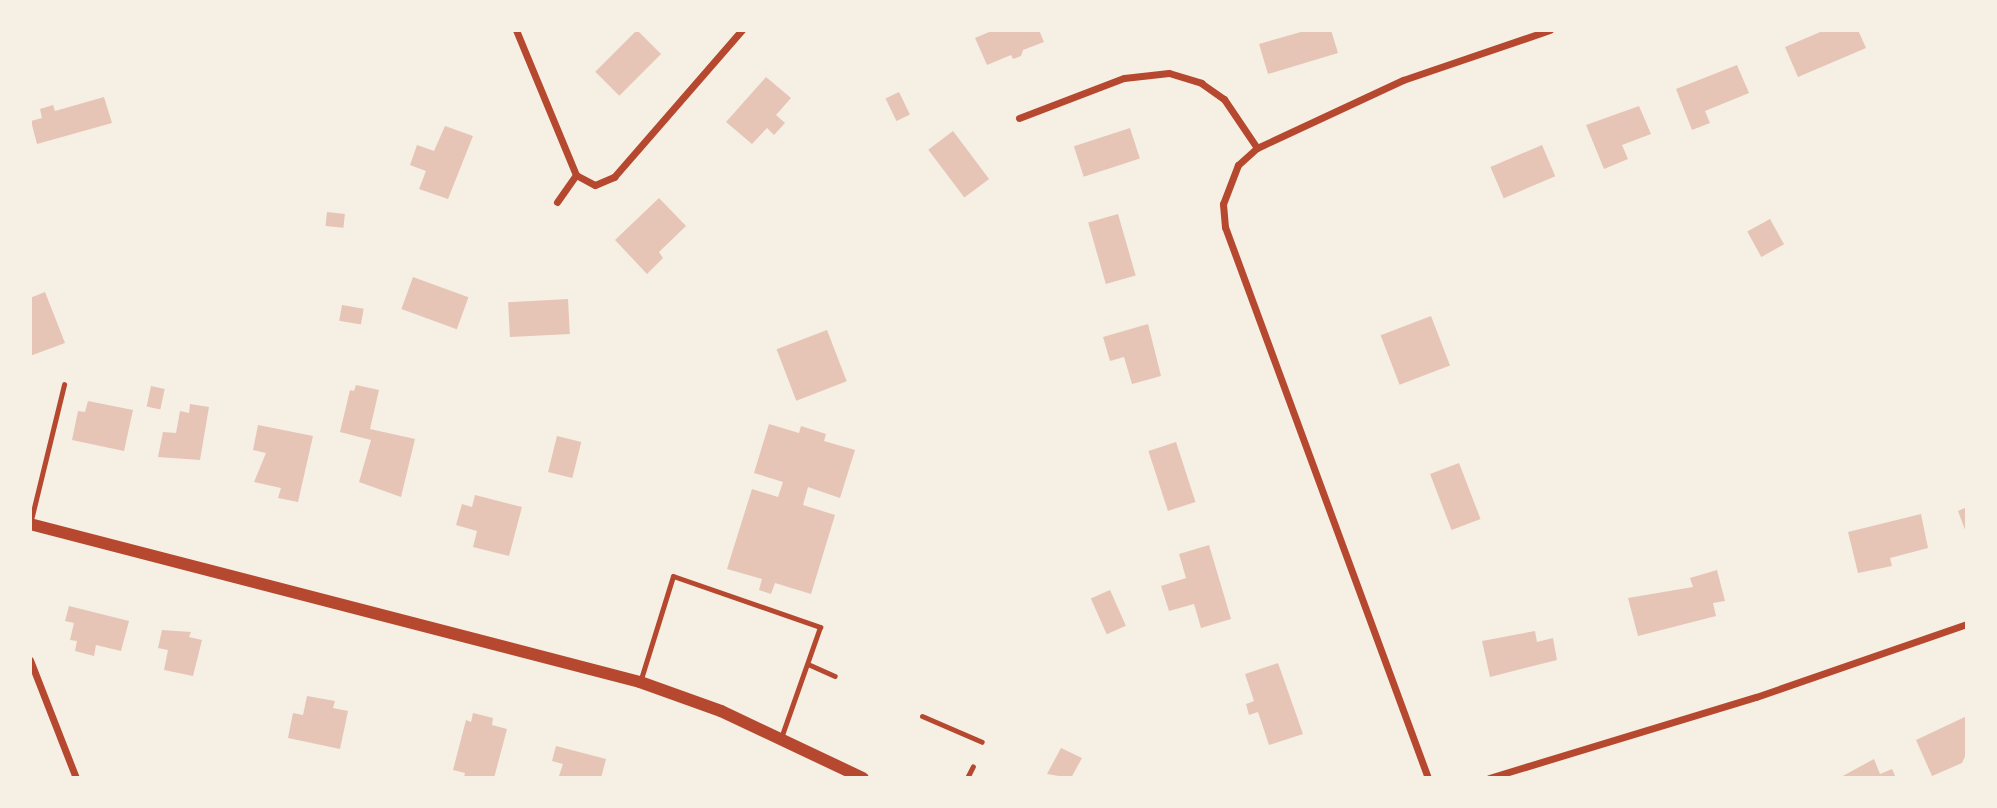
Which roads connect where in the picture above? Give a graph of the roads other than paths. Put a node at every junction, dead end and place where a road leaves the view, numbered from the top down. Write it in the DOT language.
graph roads {
  1 [pos="516,30"];
  2 [pos="742,30"];
  3 [pos="1550,30"];
  4 [pos="1019,118"];
  5 [pos="1257,148"];
  6 [pos="576,175"];
  7 [pos="557,202"];
  8 [pos="64,384"];
  9 [pos="30,524"];
  10 [pos="1967,624"];
  11 [pos="30,660"];
  12 [pos="810,665"];
  13 [pos="835,676"];
  14 [pos="640,682"];
  15 [pos="922,716"];
  16 [pos="781,738"];
  17 [pos="982,742"];
  18 [pos="973,766"];
  19 [pos="76,778"];
  20 [pos="863,778"];
  21 [pos="967,778"];
  22 [pos="1428,778"];
  23 [pos="1489,778"];
  1 -- 6 [label="street"];
  2 -- 6 [label="street"];
  3 -- 5 [label="street"];
  4 -- 5 [label="street"];
  5 -- 22 [label="street"];
  6 -- 7 [label="street"];
  8 -- 9 [label="lane"];
  9 -- 14 [label="street"];
  10 -- 23 [label="street"];
  11 -- 19 [label="street"];
  12 -- 13 [label="lane"];
  12 -- 14 [label="lane"];
  12 -- 16 [label="lane"];
  14 -- 16 [label="street"];
  15 -- 17 [label="lane"];
  16 -- 20 [label="street"];
  18 -- 21 [label="lane"];
}
